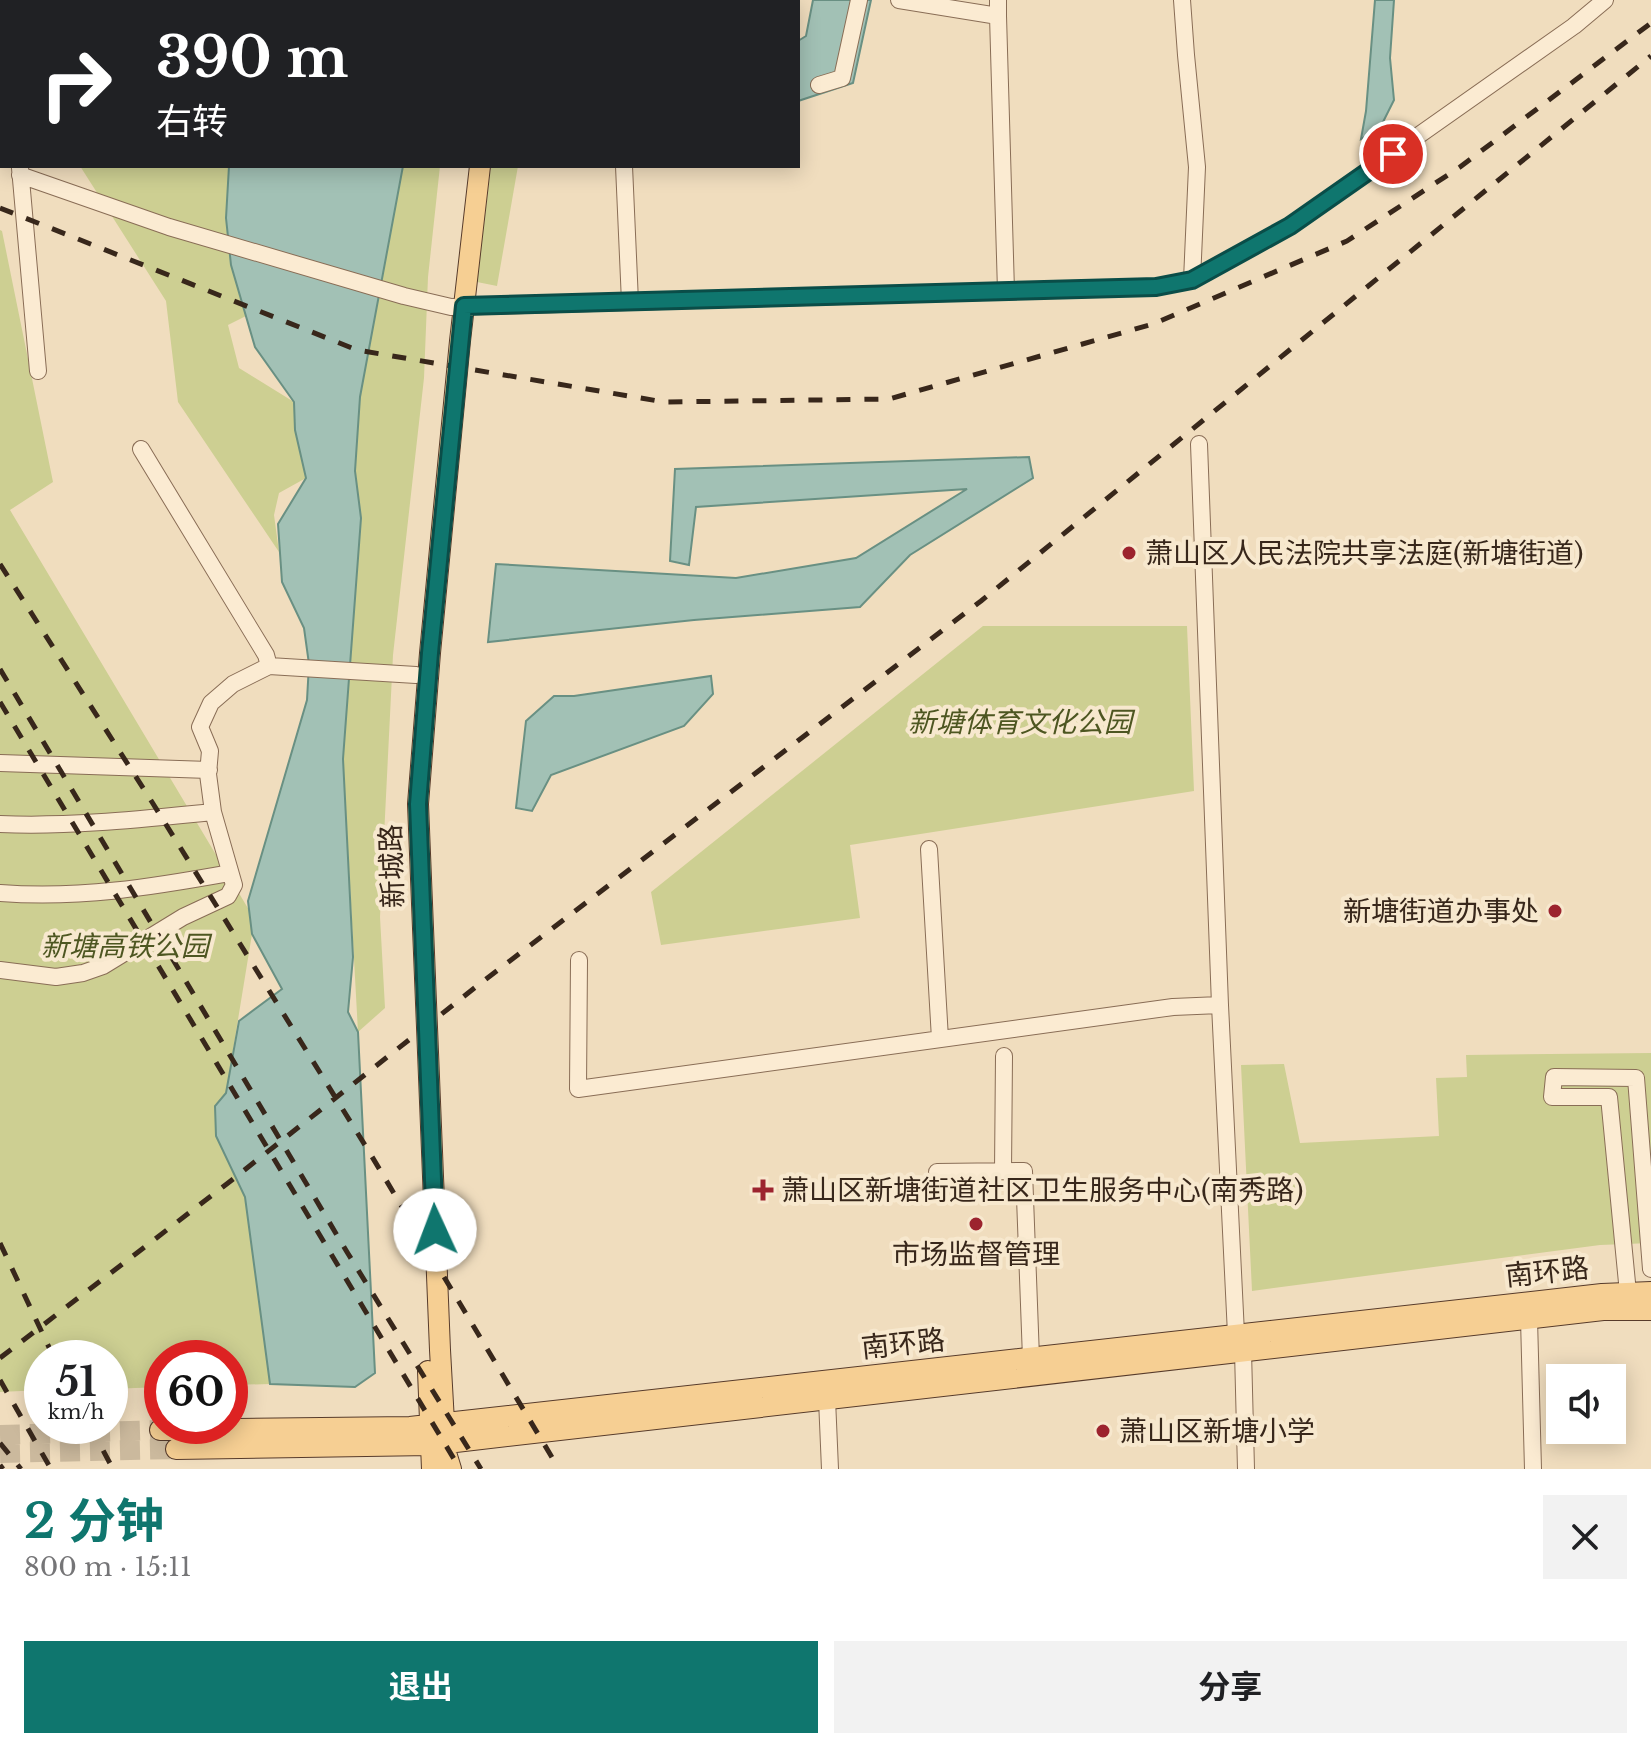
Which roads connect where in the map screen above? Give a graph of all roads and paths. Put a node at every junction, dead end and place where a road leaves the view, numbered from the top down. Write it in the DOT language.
graph roads {
  1 [pos="859,0"];
  2 [pos="899,0"];
  3 [pos="1182,0"];
  4 [pos="1605,0"];
  5 [pos="998,8"];
  6 [pos="819,85"];
  7 [pos="467,168"];
  8 [pos="480,168"];
  9 [pos="624,168"];
  10 [pos="20,171"];
  11 [pos="1192,280"];
  12 [pos="1006,291"];
  13 [pos="630,302"];
  14 [pos="457,306"];
  15 [pos="38,371"];
  16 [pos="1199,444"];
  17 [pos="141,449"];
  18 [pos="269,666"];
  19 [pos="416,675"];
  20 [pos="0,763"];
  21 [pos="209,770"];
  22 [pos="213,812"];
  23 [pos="0,824"];
  24 [pos="929,849"];
  25 [pos="230,873"];
  26 [pos="0,893"];
  27 [pos="579,960"];
  28 [pos="0,970"];
  29 [pos="1220,1005"];
  30 [pos="940,1039"];
  31 [pos="1004,1056"];
  32 [pos="1003,1171"];
  33 [pos="937,1172"];
  34 [pos="1651,1269"];
  35 [pos="1651,1292"];
  36 [pos="1628,1293"];
  37 [pos="1651,1310"];
  38 [pos="1529,1319"];
  39 [pos="1240,1342"];
  40 [pos="1031,1358"];
  41 [pos="827,1399"];
  42 [pos="248,1429"];
  43 [pos="437,1433"];
  44 [pos="176,1449"];
  45 [pos="432,1469"];
  46 [pos="451,1469"];
  47 [pos="830,1469"];
  48 [pos="1246,1469"];
  49 [pos="1533,1469"];
  1 -- 6 [label="street"];
  2 -- 5 [label="street"];
  3 -- 11 [label="street"];
  4 -- 11 [label="street"];
  5 -- 12 [label="street"];
  7 -- 14 [label="main road, 新城路"];
  8 -- 14 [label="main road, 新城路"];
  9 -- 13 [label="street"];
  10 -- 14 [label="street"];
  10 -- 15 [label="street"];
  11 -- 12 [label="street"];
  12 -- 13 [label="street"];
  13 -- 14 [label="street"];
  14 -- 19 [label="main road, 新城路"];
  14 -- 43 [label="main road, 新城路"];
  16 -- 29 [label="street"];
  17 -- 18 [label="street"];
  18 -- 19 [label="street"];
  18 -- 21 [label="street"];
  19 -- 43 [label="main road, 新城路"];
  20 -- 21 [label="street"];
  21 -- 22 [label="street"];
  22 -- 23 [label="street"];
  22 -- 25 [label="street"];
  24 -- 30 [label="street"];
  25 -- 26 [label="street"];
  25 -- 28 [label="street"];
  27 -- 30 [label="street"];
  29 -- 30 [label="street"];
  29 -- 39 [label="street"];
  31 -- 32 [label="street"];
  32 -- 33 [label="street"];
  32 -- 40 [label="street"];
  34 -- 36 [label="street"];
  35 -- 36 [label="main road, 南环路"];
  36 -- 39 [label="main road, 南环路"];
  37 -- 38 [label="main road, 南环路"];
  38 -- 39 [label="main road, 南环路"];
  38 -- 49 [label="street"];
  39 -- 40 [label="main road, 南环路"];
  39 -- 41 [label="main road, 南环路"];
  39 -- 48 [label="street"];
  40 -- 43 [label="main road, 南环路"];
  41 -- 43 [label="main road, 南环路"];
  41 -- 47 [label="street"];
  42 -- 43 [label="main road, 南环路"];
  43 -- 44 [label="main road, 南环路"];
  43 -- 45 [label="main road, 新城路"];
  43 -- 46 [label="main road, 新城路"];
}
